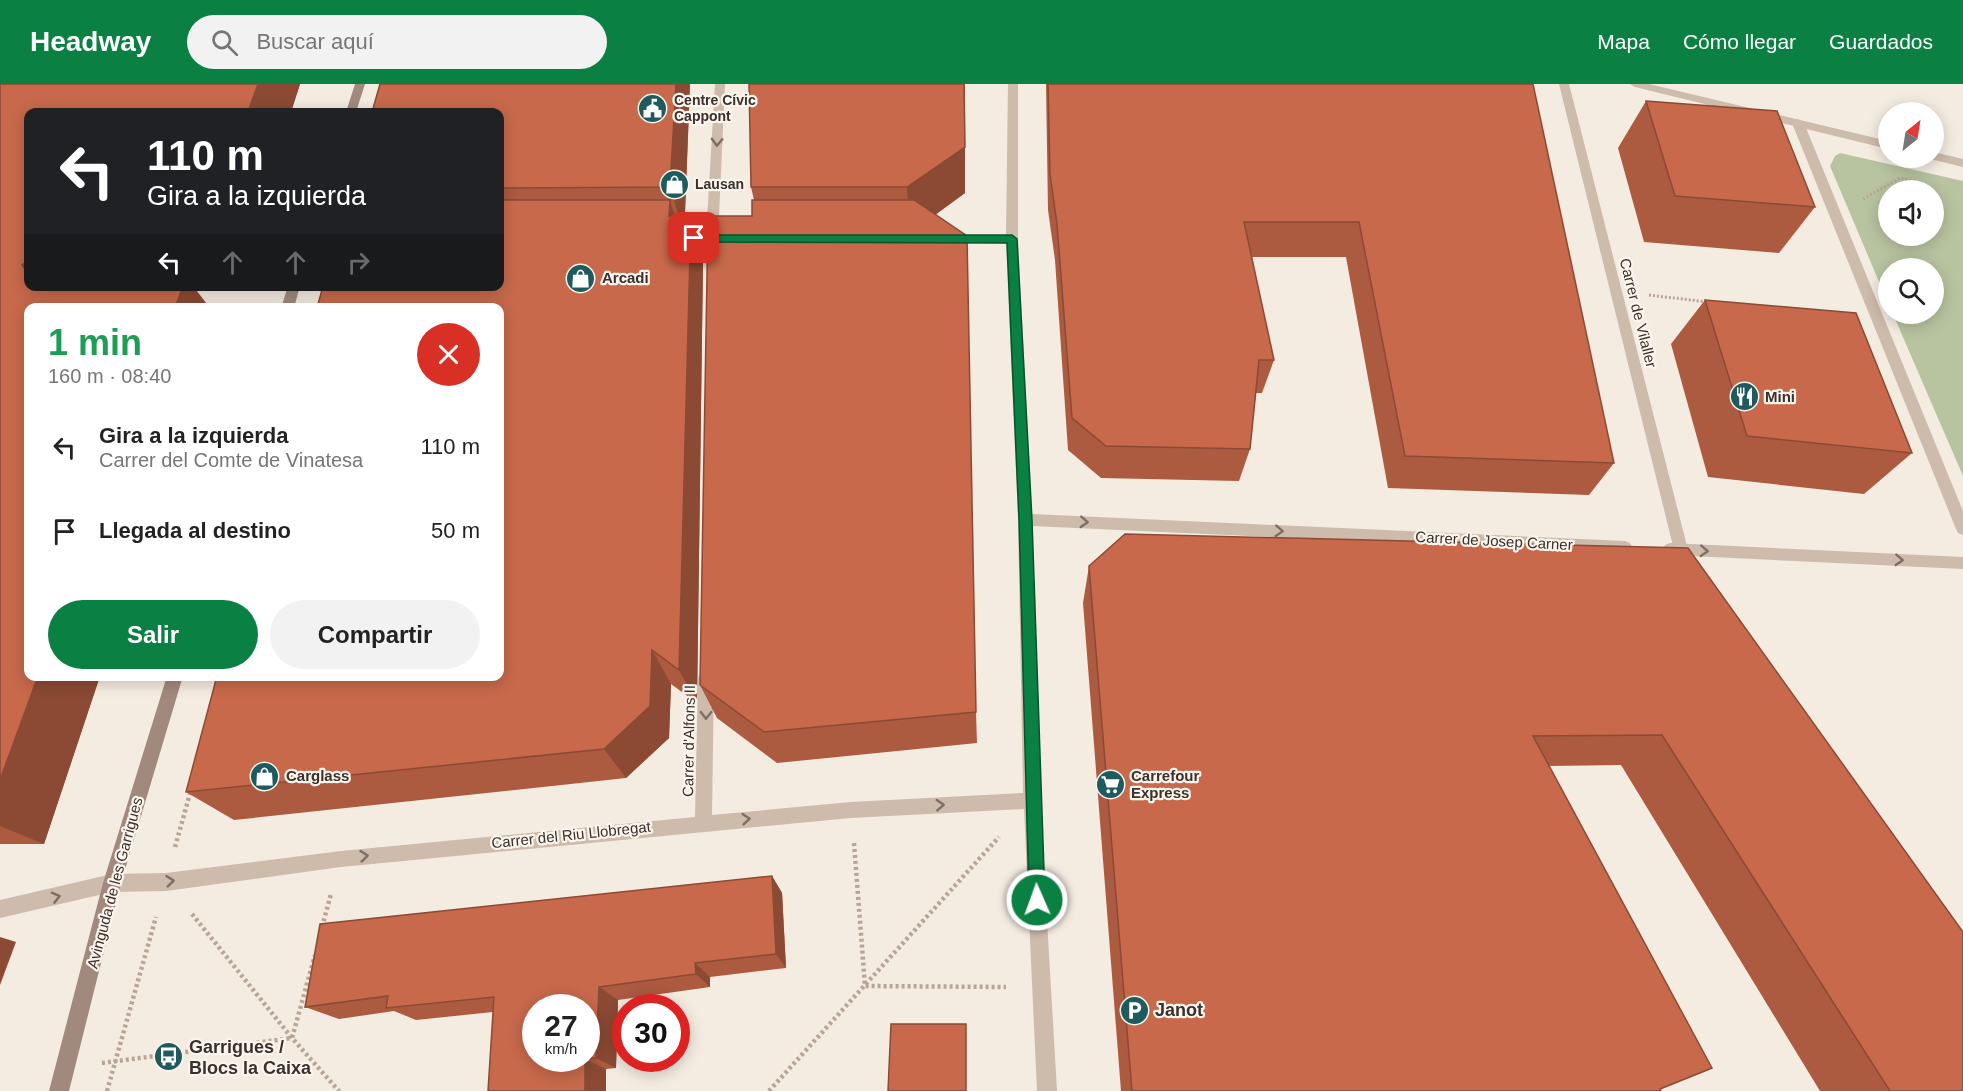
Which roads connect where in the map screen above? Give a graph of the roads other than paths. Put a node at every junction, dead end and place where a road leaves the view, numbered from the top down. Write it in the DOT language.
graph roads {
  1 [pos="360,84"];
  2 [pos="720,84"];
  3 [pos="1013,84"];
  4 [pos="1564,84"];
  5 [pos="1635,84"];
  6 [pos="352,108"];
  7 [pos="1798,123"];
  8 [pos="1878,143"];
  9 [pos="1944,158"];
  10 [pos="1963,163"];
  11 [pos="929,239"];
  12 [pos="1012,239"];
  13 [pos="712,241"];
  14 [pos="1026,520"];
  15 [pos="1963,529"];
  16 [pos="1681,550"];
  17 [pos="1963,563"];
  18 [pos="706,662"];
  19 [pos="173,681"];
  20 [pos="1032,801"];
  21 [pos="703,822"];
  22 [pos="112,883"];
  23 [pos="0,909"];
  24 [pos="58,1091"];
  25 [pos="1047,1091"];
  1 -- 6 [label="main road"];
  2 -- 13 [label="street, one-way"];
  3 -- 12 [label="street"];
  4 -- 16 [label="street, Carrer de Vilaller"];
  5 -- 7 [label="street"];
  7 -- 8 [label="street"];
  7 -- 15 [label="street"];
  9 -- 10 [label="street"];
  11 -- 12 [label="street"];
  12 -- 14 [label="street"];
  14 -- 16 [label="street, Carrer de Josep Carner, one-way"];
  14 -- 20 [label="street"];
  16 -- 17 [label="street, Carrer de Josep Carner, one-way"];
  18 -- 21 [label="street, Carrer d'Alfons II, one-way"];
  19 -- 22 [label="main road, Avinguda de les Garrigues"];
  21 -- 20 [label="street, Carrer del Riu Llobregat, one-way"];
  20 -- 25 [label="street"];
  22 -- 21 [label="street, Carrer del Riu Llobregat, one-way"];
  23 -- 22 [label="street, Carrer del Riu Llobregat, one-way"];
  22 -- 24 [label="main road, Avinguda de les Garrigues"];
}
